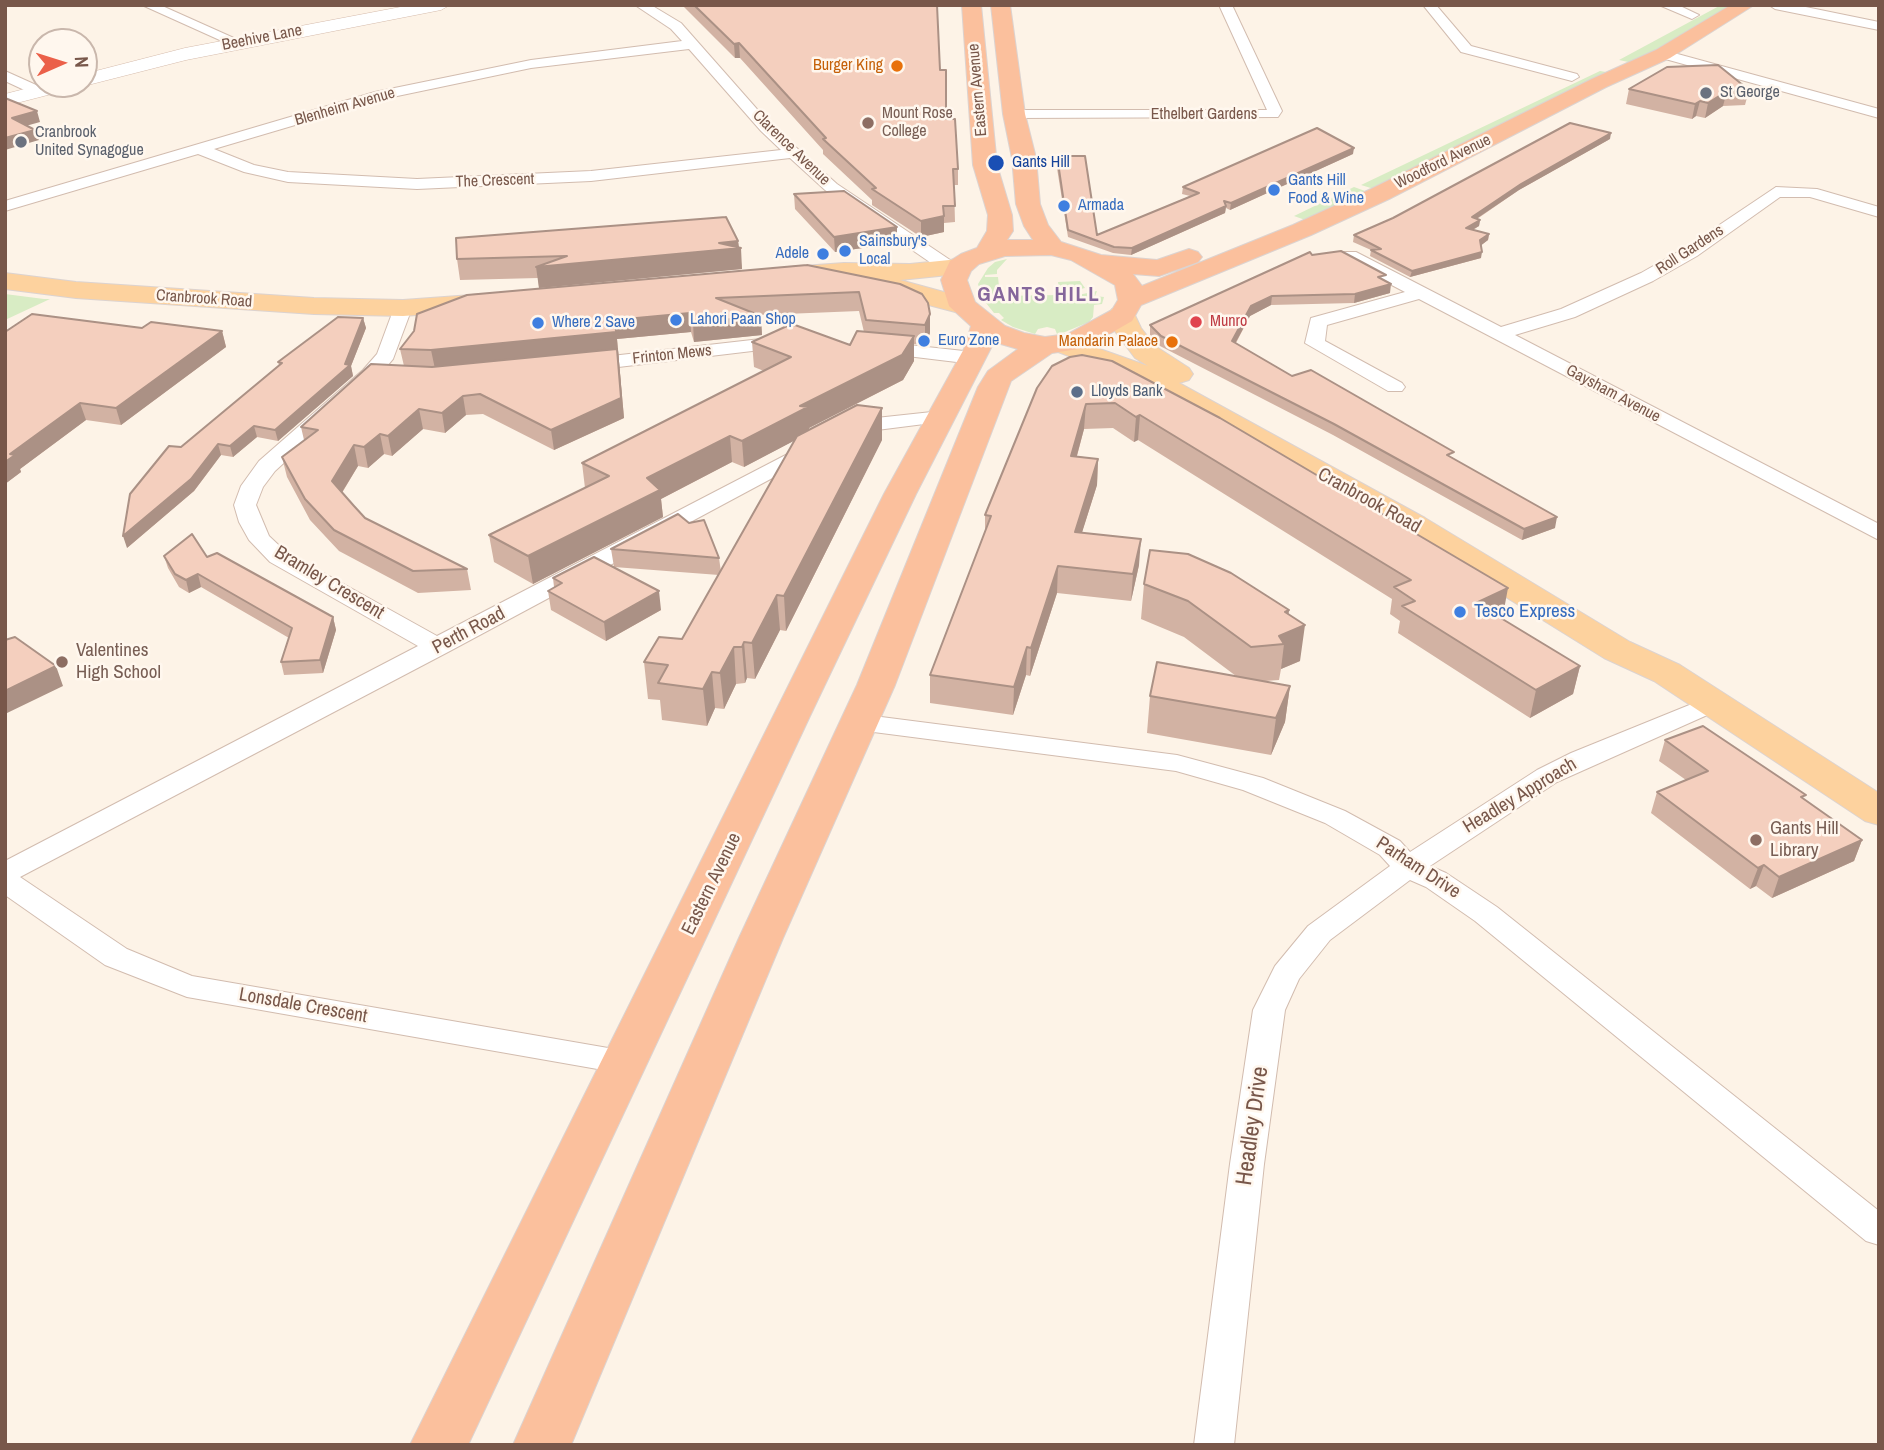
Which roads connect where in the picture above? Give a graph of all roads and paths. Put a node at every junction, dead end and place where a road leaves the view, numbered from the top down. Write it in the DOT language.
graph roads {
  1 [pos="148,5"];
  2 [pos="641,5"];
  3 [pos="971,5"];
  4 [pos="1000,5"];
  5 [pos="1225,5"];
  6 [pos="1429,5"];
  7 [pos="1665,5"];
  8 [pos="1745,5"];
  9 [pos="1775,5"];
  10 [pos="434,6"];
  11 [pos="1700,10"];
  12 [pos="1879,26"];
  13 [pos="238,43"];
  14 [pos="692,44"];
  15 [pos="1663,54"];
  16 [pos="5,75"];
  17 [pos="98,77"];
  18 [pos="1572,77"];
  19 [pos="28,86"];
  20 [pos="28,95"];
  21 [pos="5,100"];
  22 [pos="1014,114"];
  23 [pos="1879,114"];
  24 [pos="200,149"];
  25 [pos="793,153"];
  26 [pos="1391,164"];
  27 [pos="5,206"];
  28 [pos="1879,212"];
  29 [pos="1274,218"];
  30 [pos="1052,247"];
  31 [pos="988,251"];
  32 [pos="1348,255"];
  33 [pos="1098,262"];
  34 [pos="955,269"];
  35 [pos="5,281"];
  36 [pos="1421,293"];
  37 [pos="527,305"];
  38 [pos="403,307"];
  39 [pos="1127,308"];
  40 [pos="974,315"];
  41 [pos="1499,334"];
  42 [pos="806,341"];
  43 [pos="1054,345"];
  44 [pos="855,346"];
  45 [pos="973,358"];
  46 [pos="571,366"];
  47 [pos="1395,387"];
  48 [pos="941,417"];
  49 [pos="1873,525"];
  50 [pos="439,647"];
  51 [pos="1667,673"];
  52 [pos="1714,704"];
  53 [pos="858,722"];
  54 [pos="1879,813"];
  55 [pos="1408,867"];
  56 [pos="5,873"];
  57 [pos="5,881"];
  58 [pos="626,1062"];
  59 [pos="1879,1231"];
  60 [pos="439,1445"];
  61 [pos="542,1445"];
  62 [pos="1214,1445"];
  1 -- 13 [label="street"];
  2 -- 14 [label="street, Clarence Avenue"];
  3 -- 31 [label="highway, Eastern Avenue"];
  4 -- 22 [label="highway, Eastern Avenue"];
  5 -- 22 [label="street, Ethelbert Gardens"];
  6 -- 18 [label="street"];
  7 -- 11 [label="street"];
  8 -- 15 [label="highway, Woodford Avenue"];
  9 -- 12 [label="street"];
  10 -- 13 [label="main road, Beehive Lane"];
  11 -- 18 [label="highway, Woodford Avenue"];
  13 -- 17 [label="main road, Beehive Lane"];
  14 -- 24 [label="street, Blenheim Avenue"];
  14 -- 25 [label="street, Clarence Avenue"];
  15 -- 23 [label="street"];
  15 -- 39 [label="highway, Woodford Avenue"];
  16 -- 19 [label="street"];
  18 -- 26 [label="highway, Woodford Avenue"];
  20 -- 21 [label="main road"];
  22 -- 30 [label="highway, Eastern Avenue"];
  24 -- 25 [label="street, The Crescent"];
  24 -- 27 [label="street, Blenheim Avenue"];
  25 -- 34 [label="street, Clarence Avenue"];
  28 -- 41 [label="street, Roll Gardens"];
  29 -- 33 [label="highway"];
  30 -- 31 [label="highway"];
  30 -- 33 [label="highway"];
  31 -- 34 [label="highway"];
  32 -- 36 [label="street, Gaysham Avenue"];
  33 -- 39 [label="highway"];
  34 -- 40 [label="highway"];
  34 -- 40 [label="main road"];
  35 -- 38 [label="main road, Cranbrook Road"];
  36 -- 41 [label="street, Gaysham Avenue"];
  36 -- 47 [label="street"];
  37 -- 38 [label="main road, Cranbrook Road"];
  38 -- 50 [label="street, Bramley Crescent"];
  39 -- 43 [label="highway, Woodford Avenue"];
  39 -- 51 [label="main road, Cranbrook Road"];
  40 -- 43 [label="highway"];
  40 -- 45 [label="highway, Eastern Avenue"];
  41 -- 49 [label="street, Gaysham Avenue"];
  42 -- 46 [label="street, Frinton Mews"];
  43 -- 51 [label="main road, Cranbrook Road"];
  43 -- 53 [label="highway"];
  44 -- 45 [label="street"];
  45 -- 48 [label="highway, Eastern Avenue"];
  48 -- 50 [label="street, Perth Road"];
  48 -- 58 [label="highway, Eastern Avenue"];
  50 -- 56 [label="street, Perth Road"];
  51 -- 52 [label="main road, Cranbrook Road"];
  52 -- 54 [label="main road, Cranbrook Road"];
  52 -- 55 [label="street, Headley Approach"];
  53 -- 55 [label="street, Parham Drive"];
  53 -- 61 [label="highway"];
  55 -- 59 [label="street, Parham Drive"];
  55 -- 62 [label="street, Headley Drive"];
  57 -- 58 [label="street, Lonsdale Crescent"];
  58 -- 60 [label="highway, Eastern Avenue"];
}
